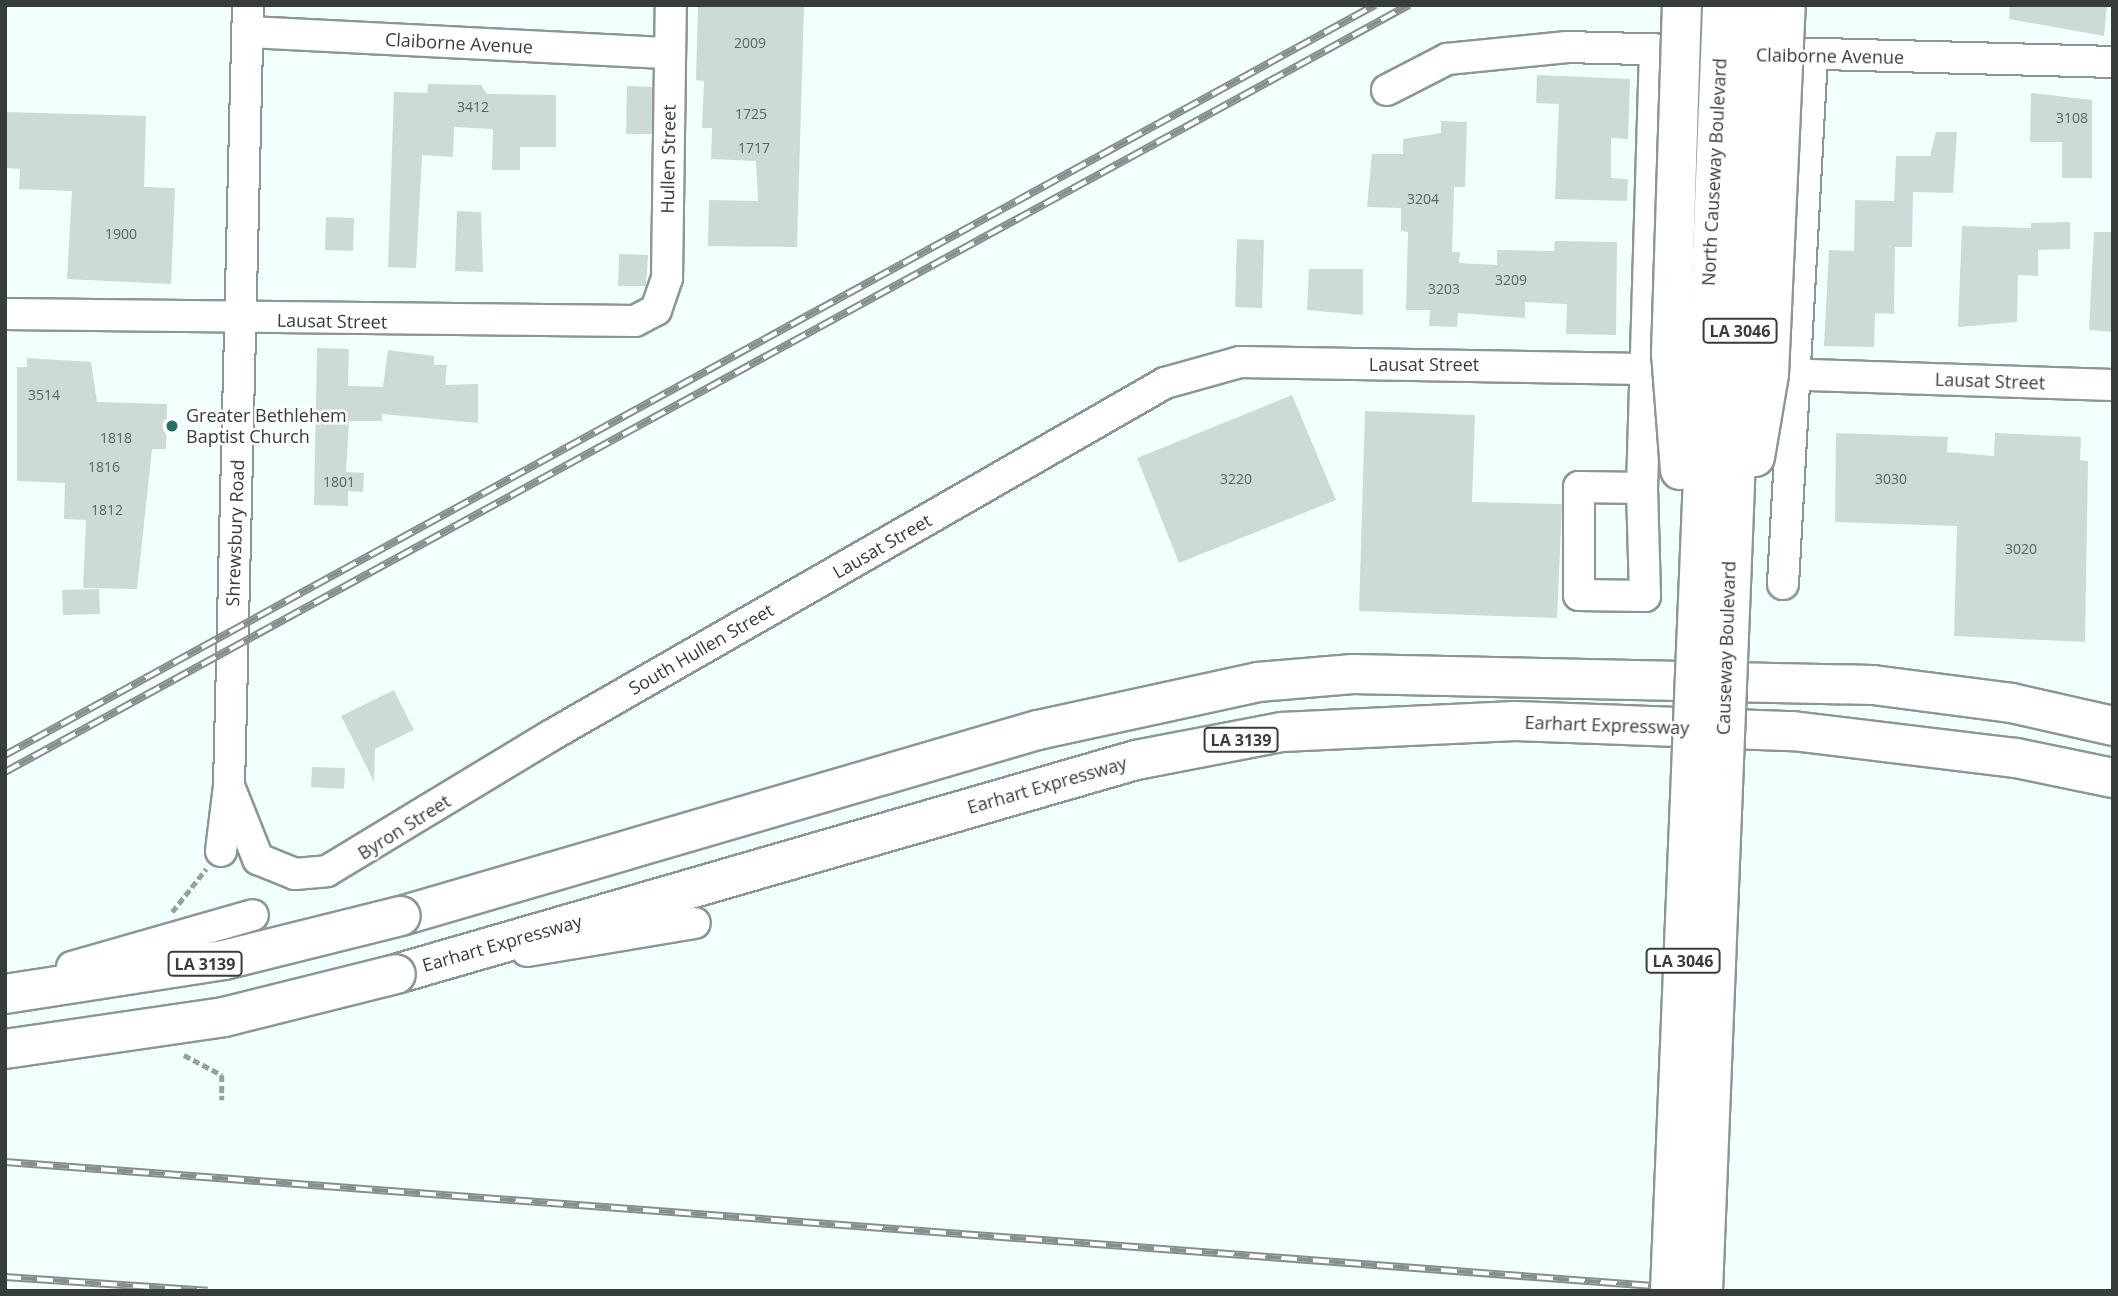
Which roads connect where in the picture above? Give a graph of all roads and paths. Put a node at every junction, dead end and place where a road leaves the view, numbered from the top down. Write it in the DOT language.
graph roads {
  1 [pos="671,5"];
  2 [pos="1682,5"];
  3 [pos="1722,5"];
  4 [pos="1754,5"];
  5 [pos="1786,5"];
  6 [pos="248,19"];
  7 [pos="1655,52"];
  8 [pos="669,53"];
  9 [pos="1812,56"];
  10 [pos="2113,62"];
  11 [pos="1387,90"];
  12 [pos="656,310"];
  13 [pos="5,314"];
  14 [pos="241,320"];
  15 [pos="1644,368"];
  16 [pos="1797,376"];
  17 [pos="2113,385"];
  18 [pos="1642,488"];
  19 [pos="1783,584"];
  20 [pos="794,596"];
  21 [pos="1693,632"];
  22 [pos="1726,657"];
  23 [pos="608,702"];
  24 [pos="2113,726"];
  25 [pos="2113,778"];
  26 [pos="229,786"];
  27 [pos="221,851"];
  28 [pos="253,915"];
  29 [pos="695,923"];
  30 [pos="396,974"];
  31 [pos="5,982"];
  32 [pos="5,994"];
  33 [pos="5,1049"];
  34 [pos="1670,1291"];
  35 [pos="1703,1291"];
  1 -- 8 [label="street, Hullen Street"];
  2 -- 21 [label="highway, bridge"];
  3 -- 21 [label="highway, North Causeway Boulevard, bridge"];
  4 -- 22 [label="highway, Causeway Boulevard / LA 3046, bridge"];
  5 -- 22 [label="highway, bridge"];
  6 -- 8 [label="street, Claiborne Avenue"];
  6 -- 14 [label="street, Shrewsbury Road"];
  7 -- 9 [label="street, Claiborne Avenue"];
  7 -- 11 [label="street, Claiborne Avenue"];
  7 -- 15 [label="street"];
  8 -- 12 [label="street, Hullen Street"];
  9 -- 10 [label="street, Claiborne Avenue"];
  9 -- 16 [label="street"];
  12 -- 14 [label="street, Lausat Street"];
  13 -- 14 [label="street, Lausat Street"];
  14 -- 26 [label="street, Shrewsbury Road"];
  15 -- 16 [label="street, Lausat Street"];
  15 -- 18 [label="street"];
  15 -- 20 [label="street, Lausat Street"];
  16 -- 17 [label="street, Lausat Street"];
  16 -- 19 [label="street"];
  20 -- 23 [label="street, South Hullen Street"];
  21 -- 34 [label="highway, Causeway Boulevard / LA 3046, bridge"];
  22 -- 35 [label="highway, Causeway Boulevard / LA 3046, bridge"];
  23 -- 26 [label="street, Byron Street"];
  24 -- 32 [label="highway, LA 3139, bridge"];
  25 -- 30 [label="highway, Earhart Expressway / LA 3139"];
  26 -- 27 [label="street, Shrewsbury Road"];
  28 -- 31 [label="street, bridge"];
  29 -- 30 [label="street"];
  30 -- 33 [label="highway, Earhart Expressway / LA 3139, bridge"];
}
